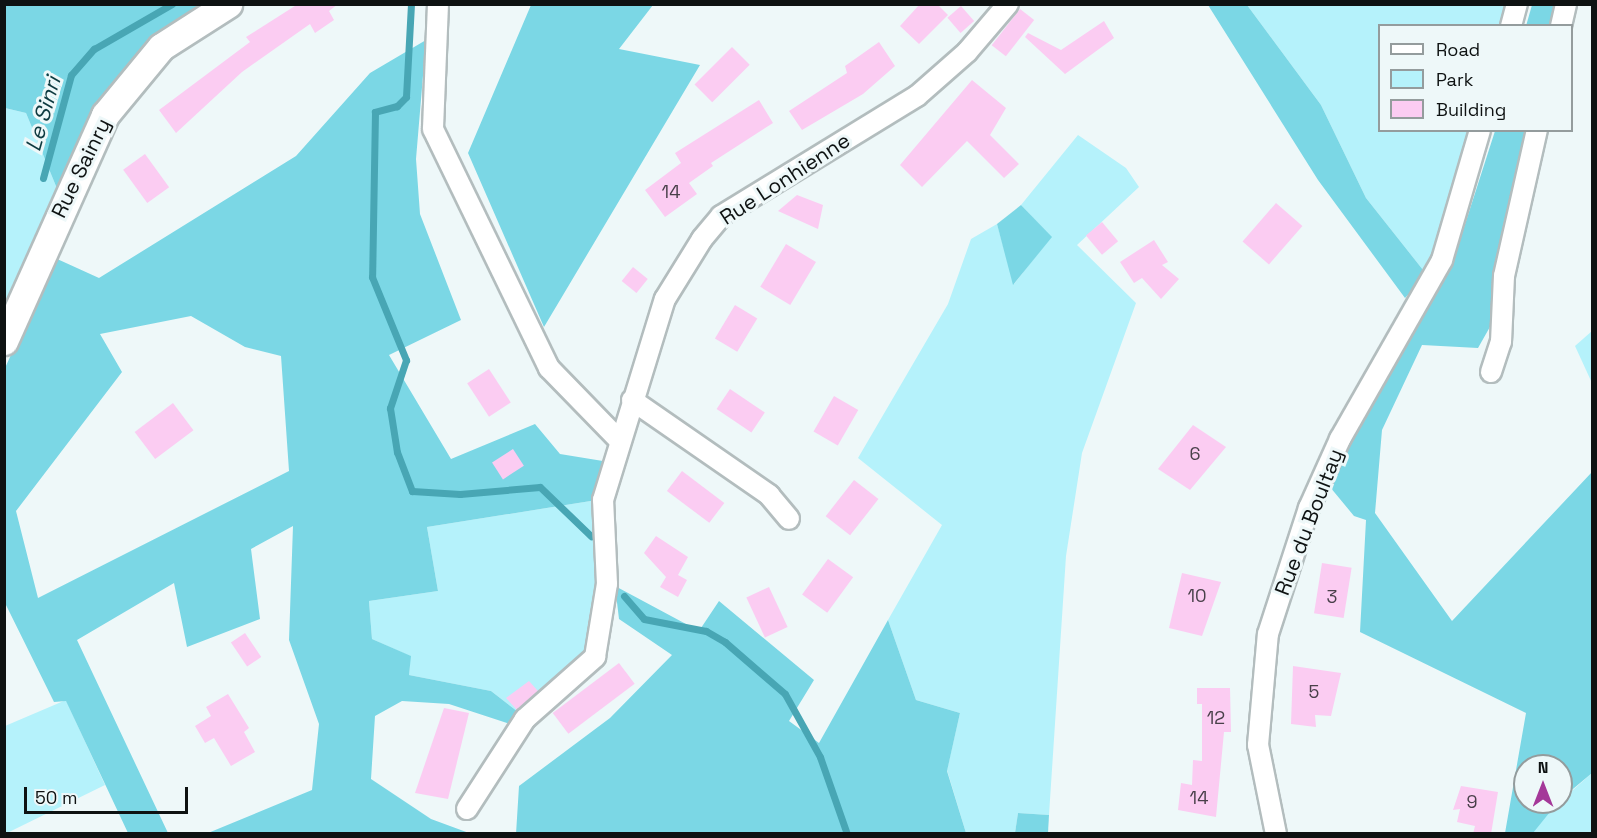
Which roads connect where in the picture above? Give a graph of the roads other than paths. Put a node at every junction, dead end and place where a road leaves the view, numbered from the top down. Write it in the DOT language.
graph roads {
  1 [pos="228,4"];
  2 [pos="438,4"];
  3 [pos="1008,4"];
  4 [pos="1517,4"];
  5 [pos="1566,4"];
  6 [pos="1512,24"];
  7 [pos="1561,24"];
  8 [pos="1479,132"];
  9 [pos="1537,132"];
  10 [pos="4,341"];
  11 [pos="1491,372"];
  12 [pos="632,400"];
  13 [pos="620,441"];
  14 [pos="789,519"];
  15 [pos="467,809"];
  16 [pos="1276,834"];
  1 -- 10 [label="street, Rue Sainry"];
  2 -- 13 [label="street"];
  3 -- 12 [label="street, Rue Lonhienne"];
  4 -- 6 [label="street"];
  5 -- 7 [label="street"];
  8 -- 16 [label="street, Rue du Boultay"];
  9 -- 11 [label="street"];
  12 -- 13 [label="street, Rue Lonhienne"];
  12 -- 14 [label="street"];
  13 -- 15 [label="street, Rue Lonhienne"];
}
